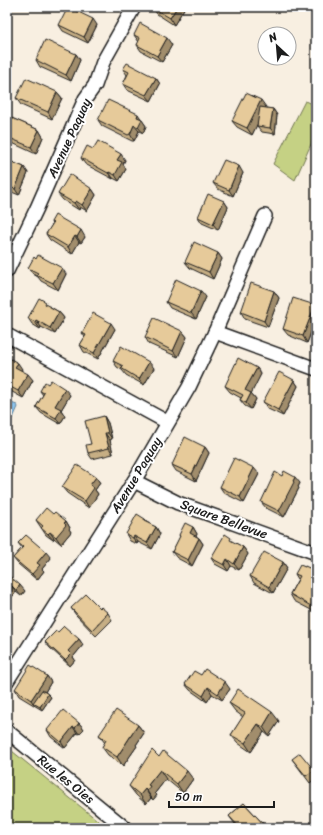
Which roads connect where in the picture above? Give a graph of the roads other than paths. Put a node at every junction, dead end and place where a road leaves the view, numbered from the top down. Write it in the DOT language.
graph roads {
  1 [pos="134,7"];
  2 [pos="265,216"];
  3 [pos="7,271"];
  4 [pos="215,332"];
  5 [pos="7,335"];
  6 [pos="316,369"];
  7 [pos="167,422"];
  8 [pos="134,481"];
  9 [pos="316,553"];
  10 [pos="7,681"];
  11 [pos="7,731"];
  12 [pos="125,828"];
  1 -- 3 [label="street, Avenue Paquay"];
  2 -- 4 [label="street"];
  4 -- 6 [label="street"];
  4 -- 7 [label="street"];
  5 -- 7 [label="street, Avenue Paquay"];
  7 -- 8 [label="street, Avenue Paquay"];
  8 -- 9 [label="street, Square Bellevue"];
  8 -- 10 [label="street, Avenue Paquay"];
  11 -- 12 [label="street, Rue les Oies"];
}
